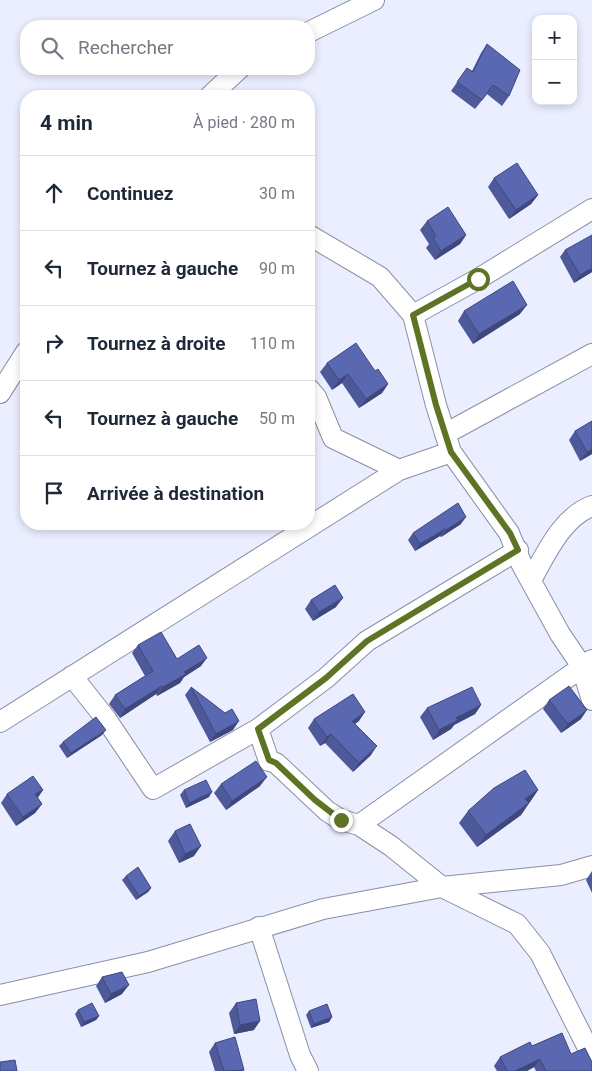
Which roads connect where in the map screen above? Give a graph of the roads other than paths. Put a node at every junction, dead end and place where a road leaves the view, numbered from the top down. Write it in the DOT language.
graph roads {
  1 [pos="374,0"];
  2 [pos="315,29"];
  3 [pos="232,75"];
  4 [pos="216,90"];
  5 [pos="592,209"];
  6 [pos="315,239"];
  7 [pos="413,315"];
  8 [pos="592,354"];
  9 [pos="20,361"];
  10 [pos="0,393"];
  11 [pos="315,396"];
  12 [pos="448,443"];
  13 [pos="398,470"];
  14 [pos="592,506"];
  15 [pos="315,522"];
  16 [pos="303,530"];
  17 [pos="518,550"];
  18 [pos="531,580"];
  19 [pos="587,662"];
  20 [pos="72,676"];
  21 [pos="592,700"];
  22 [pos="0,722"];
  23 [pos="258,729"];
  24 [pos="359,824"];
  25 [pos="592,866"];
  26 [pos="442,887"];
  27 [pos="259,927"];
  28 [pos="0,995"];
  29 [pos="592,1056"];
  30 [pos="308,1071"];
  1 -- 2 [label="street"];
  3 -- 4 [label="street"];
  5 -- 7 [label="street"];
  6 -- 7 [label="street"];
  7 -- 12 [label="street"];
  8 -- 12 [label="street"];
  9 -- 10 [label="street"];
  11 -- 13 [label="street"];
  12 -- 13 [label="street"];
  12 -- 17 [label="street"];
  13 -- 15 [label="street"];
  14 -- 18 [label="street"];
  16 -- 20 [label="street"];
  17 -- 18 [label="street"];
  17 -- 23 [label="street"];
  18 -- 19 [label="street"];
  19 -- 21 [label="street"];
  19 -- 24 [label="street"];
  20 -- 22 [label="street"];
  20 -- 23 [label="street"];
  23 -- 24 [label="street"];
  24 -- 26 [label="street"];
  25 -- 26 [label="street"];
  26 -- 27 [label="street"];
  26 -- 29 [label="street"];
  27 -- 28 [label="street"];
  27 -- 30 [label="street"];
}
